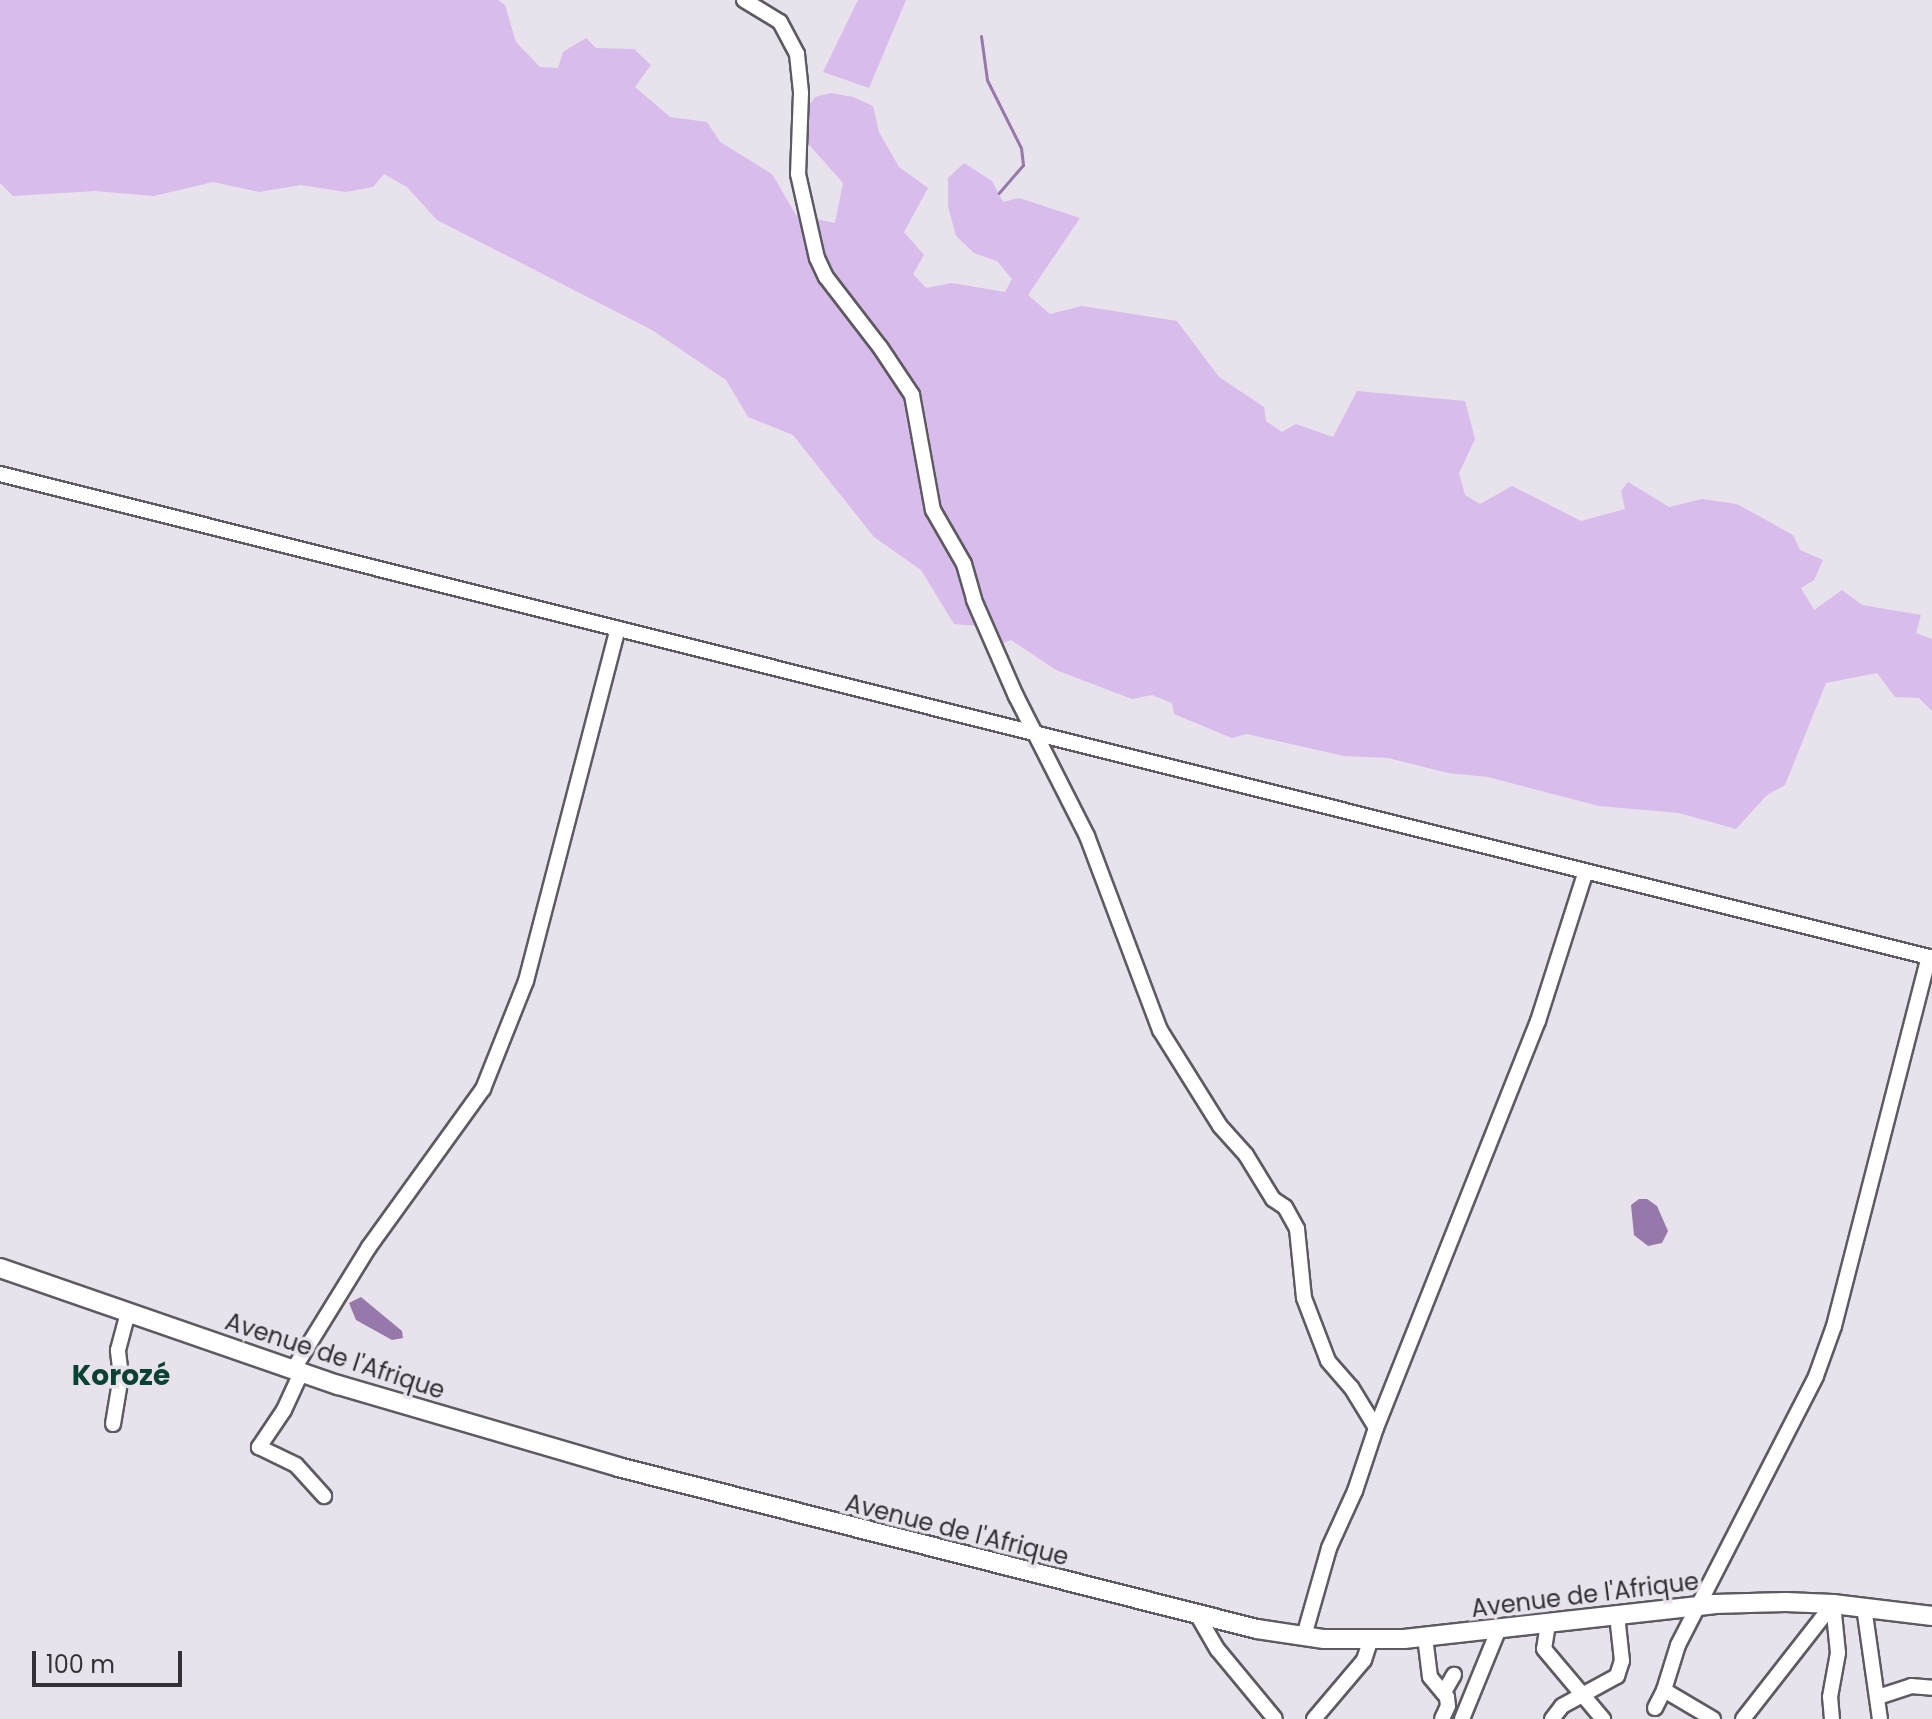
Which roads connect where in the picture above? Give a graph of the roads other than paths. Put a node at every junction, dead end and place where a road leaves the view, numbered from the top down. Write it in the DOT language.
graph roads {
  1 [pos="744,0"];
  2 [pos="0,474"];
  3 [pos="618,629"];
  4 [pos="1036,734"];
  5 [pos="1586,871"];
  6 [pos="1931,958"];
  7 [pos="0,1268"];
  8 [pos="128,1313"];
  9 [pos="297,1371"];
  10 [pos="113,1424"];
  11 [pos="1376,1428"];
  12 [pos="324,1496"];
  13 [pos="1833,1604"];
  14 [pos="1700,1605"];
  15 [pos="1864,1607"];
  16 [pos="1617,1615"];
  17 [pos="1198,1616"];
  18 [pos="1932,1616"];
  19 [pos="1548,1624"];
  20 [pos="1498,1631"];
  21 [pos="1304,1636"];
  22 [pos="1425,1637"];
  23 [pos="1371,1639"];
  24 [pos="1454,1675"];
  25 [pos="1932,1688"];
  26 [pos="1664,1690"];
  27 [pos="1444,1692"];
  28 [pos="1585,1697"];
  29 [pos="1878,1697"];
  30 [pos="1655,1708"];
  31 [pos="1275,1719"];
  32 [pos="1314,1719"];
  33 [pos="1442,1719"];
  34 [pos="1462,1719"];
  35 [pos="1552,1719"];
  36 [pos="1603,1719"];
  37 [pos="1713,1719"];
  38 [pos="1743,1719"];
  39 [pos="1832,1719"];
  40 [pos="1880,1719"];
  1 -- 4 [label="street"];
  2 -- 3 [label="street"];
  3 -- 4 [label="street"];
  3 -- 9 [label="street"];
  4 -- 5 [label="street"];
  4 -- 11 [label="street"];
  5 -- 6 [label="street"];
  5 -- 11 [label="street"];
  6 -- 14 [label="street"];
  7 -- 8 [label="main road, Avenue de l'Afrique"];
  8 -- 9 [label="main road, Avenue de l'Afrique"];
  8 -- 10 [label="street"];
  9 -- 12 [label="street"];
  9 -- 17 [label="main road, Avenue de l'Afrique"];
  11 -- 21 [label="street"];
  13 -- 14 [label="main road, Avenue de l'Afrique"];
  13 -- 15 [label="main road, Avenue de l'Afrique"];
  13 -- 38 [label="street"];
  13 -- 39 [label="street"];
  14 -- 16 [label="main road, Avenue de l'Afrique"];
  14 -- 26 [label="street"];
  15 -- 18 [label="main road, Avenue de l'Afrique"];
  15 -- 29 [label="street"];
  16 -- 19 [label="main road, Avenue de l'Afrique"];
  16 -- 28 [label="street"];
  17 -- 21 [label="main road, Avenue de l'Afrique"];
  17 -- 31 [label="street"];
  19 -- 20 [label="main road, Avenue de l'Afrique"];
  19 -- 28 [label="street"];
  20 -- 22 [label="main road, Avenue de l'Afrique"];
  20 -- 34 [label="street"];
  21 -- 23 [label="main road, Avenue de l'Afrique"];
  22 -- 23 [label="main road, Avenue de l'Afrique"];
  22 -- 27 [label="street"];
  23 -- 32 [label="street"];
  24 -- 27 [label="street"];
  25 -- 29 [label="street"];
  26 -- 30 [label="street"];
  26 -- 37 [label="street"];
  27 -- 33 [label="street"];
  28 -- 35 [label="street"];
  28 -- 36 [label="street"];
  29 -- 40 [label="street"];
}
